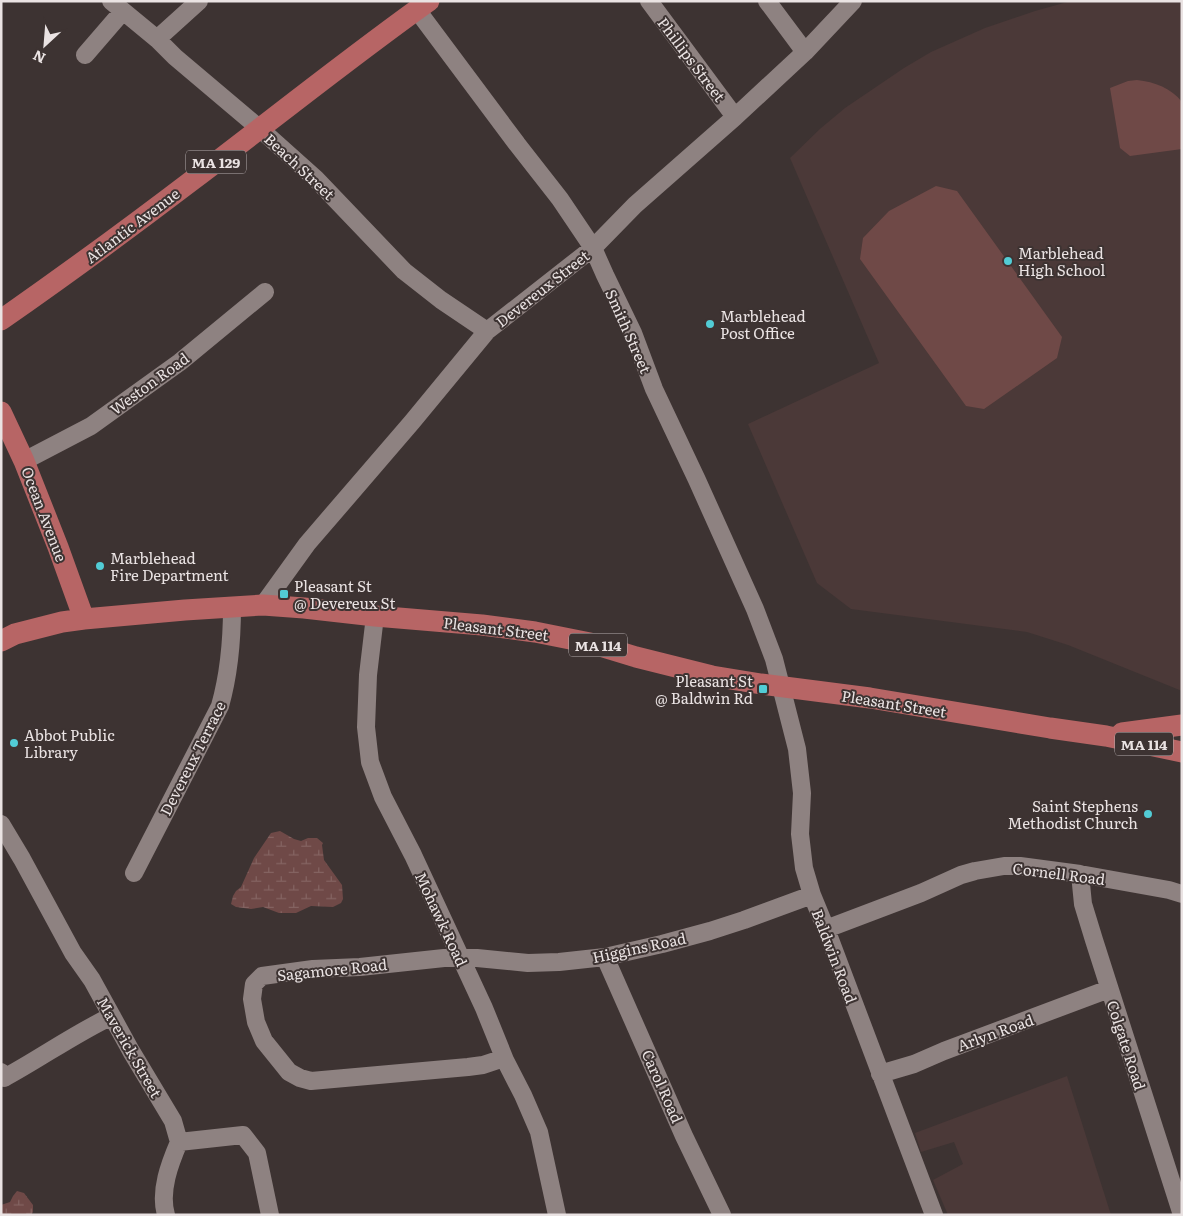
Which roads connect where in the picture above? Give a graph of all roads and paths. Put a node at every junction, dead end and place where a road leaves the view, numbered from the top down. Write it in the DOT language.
graph roads {
  1 [pos="198,1"];
  2 [pos="649,1"];
  3 [pos="767,1"];
  4 [pos="854,1"];
  5 [pos="423,5"];
  6 [pos="117,6"];
  7 [pos="157,39"];
  8 [pos="805,52"];
  9 [pos="84,56"];
  10 [pos="735,117"];
  11 [pos="259,128"];
  12 [pos="593,248"];
  13 [pos="265,292"];
  14 [pos="1,320"];
  15 [pos="487,331"];
  16 [pos="1,412"];
  17 [pos="24,460"];
  18 [pos="263,606"];
  19 [pos="232,607"];
  20 [pos="375,616"];
  21 [pos="84,619"];
  22 [pos="1,641"];
  23 [pos="782,686"];
  24 [pos="1182,725"];
  25 [pos="1106,736"];
  26 [pos="1182,752"];
  27 [pos="1,824"];
  28 [pos="134,873"];
  29 [pos="1080,874"];
  30 [pos="1182,894"];
  31 [pos="812,895"];
  32 [pos="826,929"];
  33 [pos="605,957"];
  34 [pos="460,958"];
  35 [pos="1109,990"];
  36 [pos="112,1016"];
  37 [pos="504,1058"];
  38 [pos="1,1072"];
  39 [pos="880,1074"];
  40 [pos="180,1142"];
  41 [pos="166,1215"];
  42 [pos="270,1215"];
  43 [pos="557,1215"];
  44 [pos="722,1215"];
  45 [pos="934,1215"];
  46 [pos="1182,1215"];
  1 -- 7 [label="street"];
  2 -- 10 [label="street, Phillips Street"];
  3 -- 8 [label="street"];
  4 -- 8 [label="street, Devereux Street"];
  5 -- 11 [label="main road, Atlantic Avenue / MA 129"];
  5 -- 12 [label="street, Smith Street"];
  6 -- 7 [label="street, Beach Street"];
  6 -- 9 [label="street"];
  7 -- 11 [label="street, Beach Street"];
  8 -- 10 [label="street, Devereux Street"];
  10 -- 12 [label="street, Devereux Street"];
  11 -- 14 [label="main road, Atlantic Avenue / MA 129"];
  11 -- 15 [label="street, Beach Street"];
  12 -- 15 [label="street, Devereux Street"];
  12 -- 23 [label="street, Smith Street"];
  13 -- 17 [label="street, Weston Road"];
  15 -- 18 [label="street, Devereux Street"];
  16 -- 17 [label="main road, Ocean Avenue"];
  17 -- 21 [label="main road, Ocean Avenue"];
  18 -- 19 [label="main road, Pleasant Street / MA 114"];
  18 -- 20 [label="main road, Pleasant Street / MA 114"];
  19 -- 21 [label="main road, Pleasant Street / MA 114"];
  19 -- 28 [label="street, Devereux Terrace"];
  20 -- 23 [label="main road, Pleasant Street / MA 114"];
  20 -- 34 [label="street, Mohawk Road"];
  21 -- 22 [label="main road, Pleasant Street"];
  23 -- 25 [label="main road, Pleasant Street / MA 114"];
  23 -- 31 [label="street, Baldwin Road"];
  24 -- 25 [label="main road"];
  25 -- 26 [label="main road, MA 114"];
  27 -- 36 [label="street, Maverick Street"];
  29 -- 30 [label="street, Cornell Road"];
  29 -- 32 [label="street, Cornell Road"];
  29 -- 35 [label="street, Colgate Road"];
  31 -- 32 [label="street, Baldwin Road"];
  31 -- 33 [label="street, Higgins Road"];
  32 -- 39 [label="street, Baldwin Road"];
  33 -- 34 [label="street, Higgins Road"];
  33 -- 44 [label="street, Carol Road"];
  34 -- 37 [label="street, Mohawk Road"];
  34 -- 37 [label="street, Sagamore Road"];
  35 -- 39 [label="street, Arlyn Road"];
  35 -- 46 [label="street, Colgate Road"];
  36 -- 38 [label="street"];
  36 -- 40 [label="street, Maverick Street"];
  37 -- 43 [label="street, Mohawk Road"];
  39 -- 45 [label="street, Baldwin Road"];
  40 -- 41 [label="street"];
  40 -- 42 [label="street"];
}
